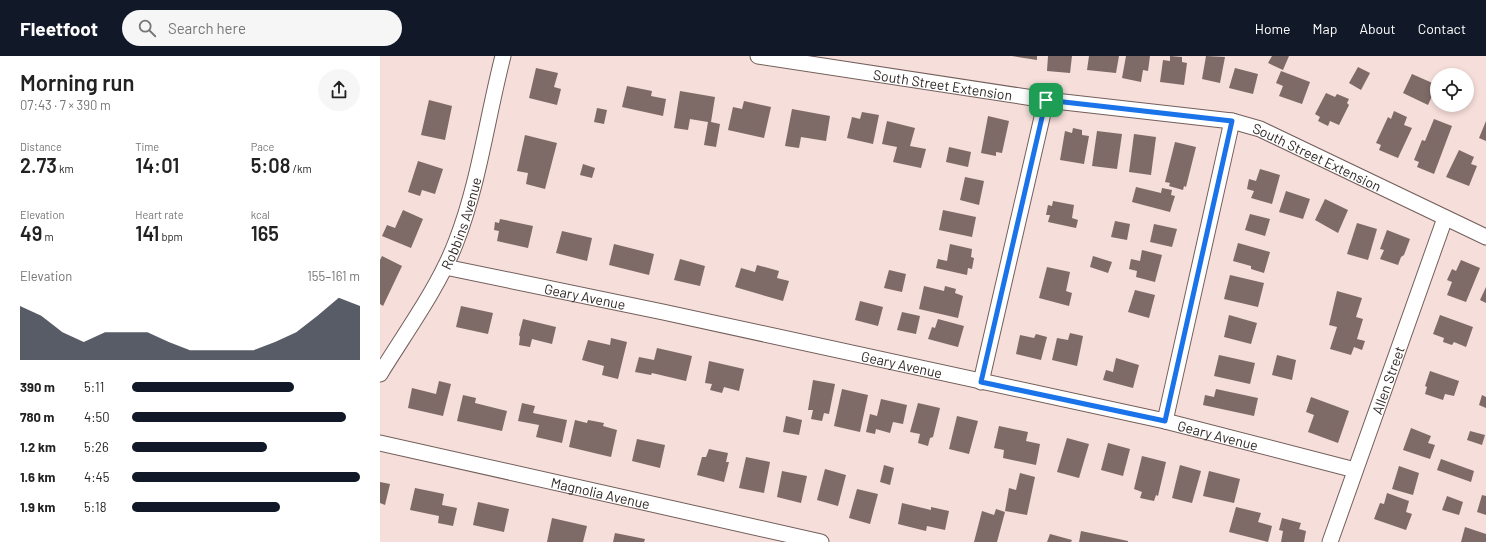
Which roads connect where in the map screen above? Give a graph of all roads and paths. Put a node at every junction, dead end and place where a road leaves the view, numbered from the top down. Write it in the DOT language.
graph roads {
  1 [pos="503,56"];
  2 [pos="758,56"];
  3 [pos="1046,100"];
  4 [pos="1232,121"];
  5 [pos="1445,218"];
  6 [pos="1486,237"];
  7 [pos="445,267"];
  8 [pos="380,374"];
  9 [pos="981,382"];
  10 [pos="1165,421"];
  11 [pos="380,443"];
  12 [pos="1355,470"];
  13 [pos="821,542"];
  14 [pos="1330,542"];
  1 -- 7 [label="street, Robbins Avenue"];
  2 -- 3 [label="street, South Street Extension"];
  3 -- 4 [label="street, South Street Extension"];
  3 -- 9 [label="street"];
  4 -- 5 [label="street, South Street Extension"];
  4 -- 10 [label="street"];
  5 -- 6 [label="street, South Street Extension"];
  5 -- 12 [label="street, Allen Street"];
  7 -- 8 [label="street, Robbins Avenue"];
  7 -- 9 [label="street, Geary Avenue"];
  9 -- 10 [label="street, Geary Avenue"];
  10 -- 12 [label="street, Geary Avenue"];
  11 -- 13 [label="street, Magnolia Avenue"];
  12 -- 14 [label="street, Allen Street"];
}
